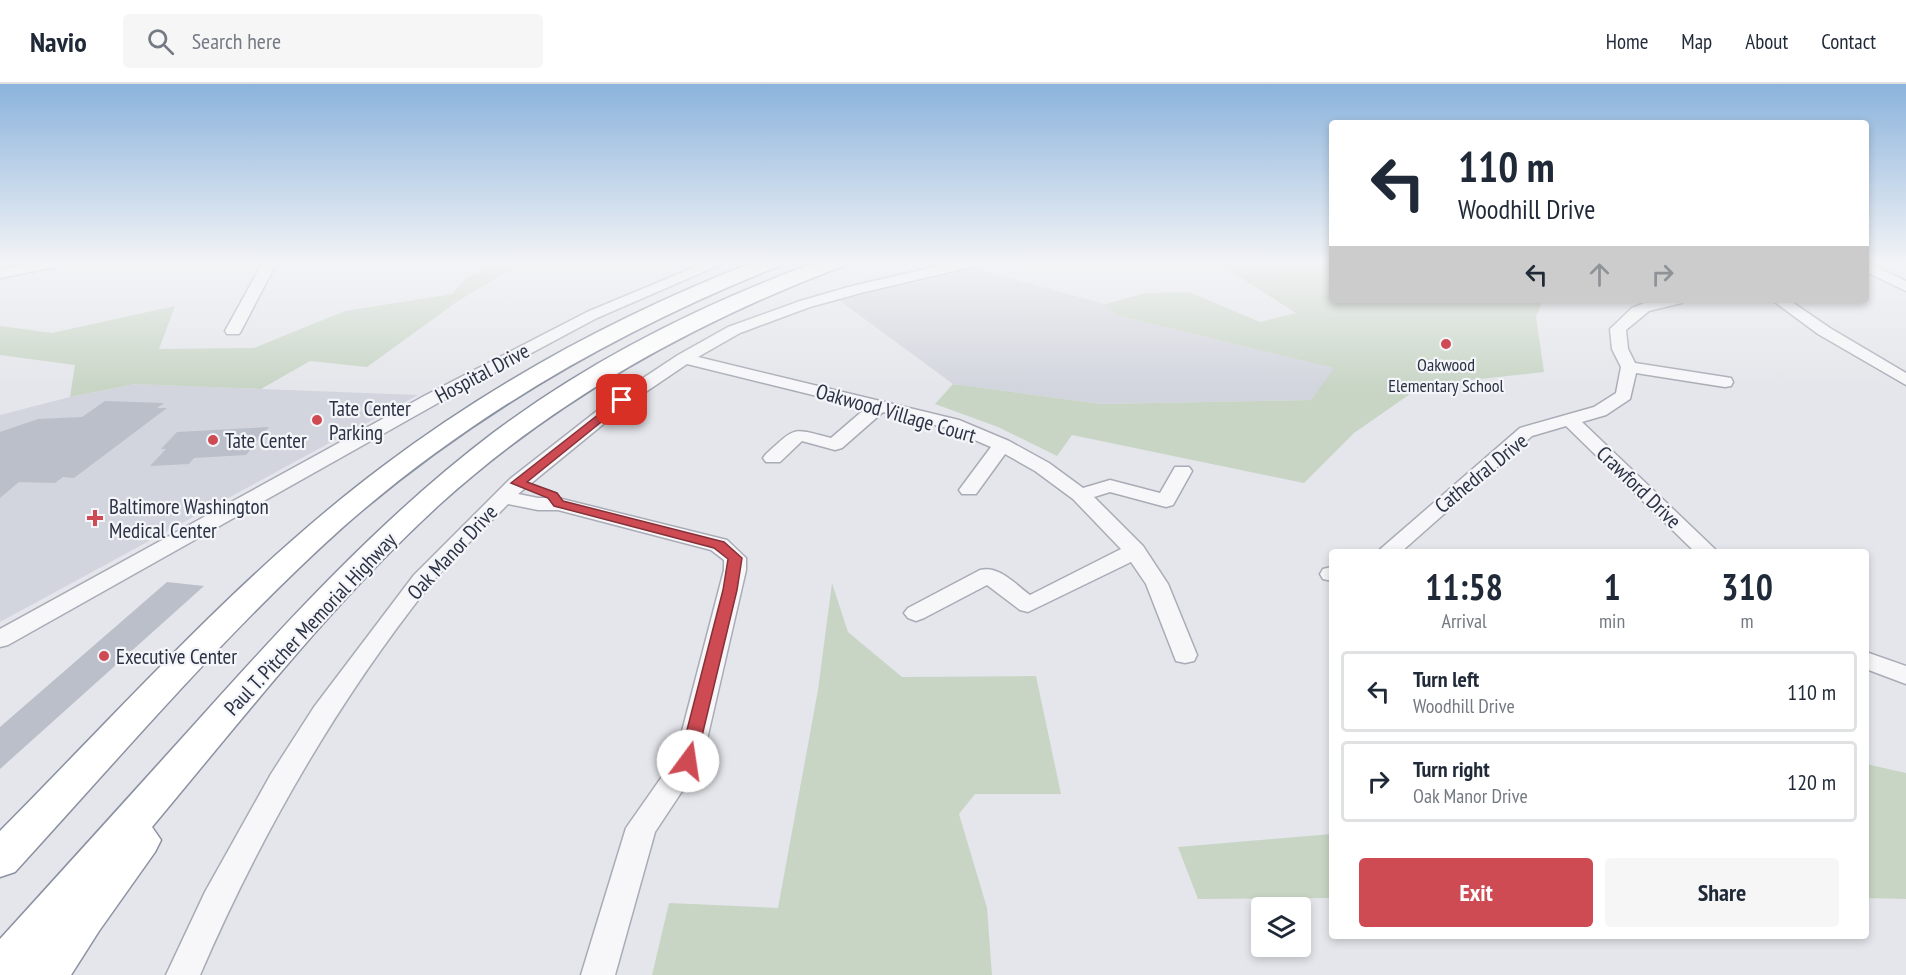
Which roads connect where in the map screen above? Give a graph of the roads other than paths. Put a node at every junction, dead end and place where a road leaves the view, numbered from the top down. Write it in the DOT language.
graph roads {
  1 [pos="248,304"];
  2 [pos="618,304"];
  3 [pos="670,304"];
  4 [pos="732,304"];
  5 [pos="806,304"];
  6 [pos="1659,304"];
  7 [pos="1784,304"];
  8 [pos="233,331"];
  9 [pos="684,358"];
  10 [pos="1629,367"];
  11 [pos="1906,380"];
  12 [pos="1725,382"];
  13 [pos="879,405"];
  14 [pos="1571,421"];
  15 [pos="1002,446"];
  16 [pos="773,458"];
  17 [pos="460,471"];
  18 [pos="1182,471"];
  19 [pos="511,490"];
  20 [pos="969,490"];
  21 [pos="1080,495"];
  22 [pos="1391,549"];
  23 [pos="1704,549"];
  24 [pos="1135,551"];
  25 [pos="916,613"];
  26 [pos="231,619"];
  27 [pos="0,639"];
  28 [pos="1185,655"];
  29 [pos="1869,661"];
  30 [pos="1906,675"];
  31 [pos="0,834"];
  32 [pos="0,859"];
  33 [pos="0,973"];
  34 [pos="45,975"];
  35 [pos="183,975"];
  36 [pos="598,975"];
  1 -- 8 [label="street"];
  2 -- 27 [label="street, Hospital Drive"];
  3 -- 26 [label="highway"];
  4 -- 17 [label="highway, Paul T. Pitcher Memorial Highway"];
  5 -- 9 [label="street, Oak Manor Drive"];
  6 -- 10 [label="street"];
  7 -- 11 [label="street"];
  9 -- 13 [label="street, Oakwood Village Court"];
  9 -- 19 [label="street, Oak Manor Drive"];
  10 -- 12 [label="street"];
  10 -- 14 [label="street, Cathedral Drive"];
  13 -- 15 [label="street, Oakwood Village Court"];
  13 -- 16 [label="street"];
  14 -- 22 [label="street, Cathedral Drive"];
  14 -- 23 [label="street, Crawford Drive"];
  15 -- 20 [label="street"];
  15 -- 21 [label="street, Oakwood Village Court"];
  17 -- 33 [label="highway, Paul T. Pitcher Memorial Highway"];
  17 -- 34 [label="highway"];
  18 -- 21 [label="street"];
  19 -- 35 [label="street, Oak Manor Drive"];
  19 -- 36 [label="street"];
  21 -- 24 [label="street, Oakwood Village Court"];
  24 -- 25 [label="street"];
  24 -- 28 [label="street, Oakwood Village Court"];
  26 -- 31 [label="highway"];
  26 -- 32 [label="highway"];
  29 -- 30 [label="street"];
}
